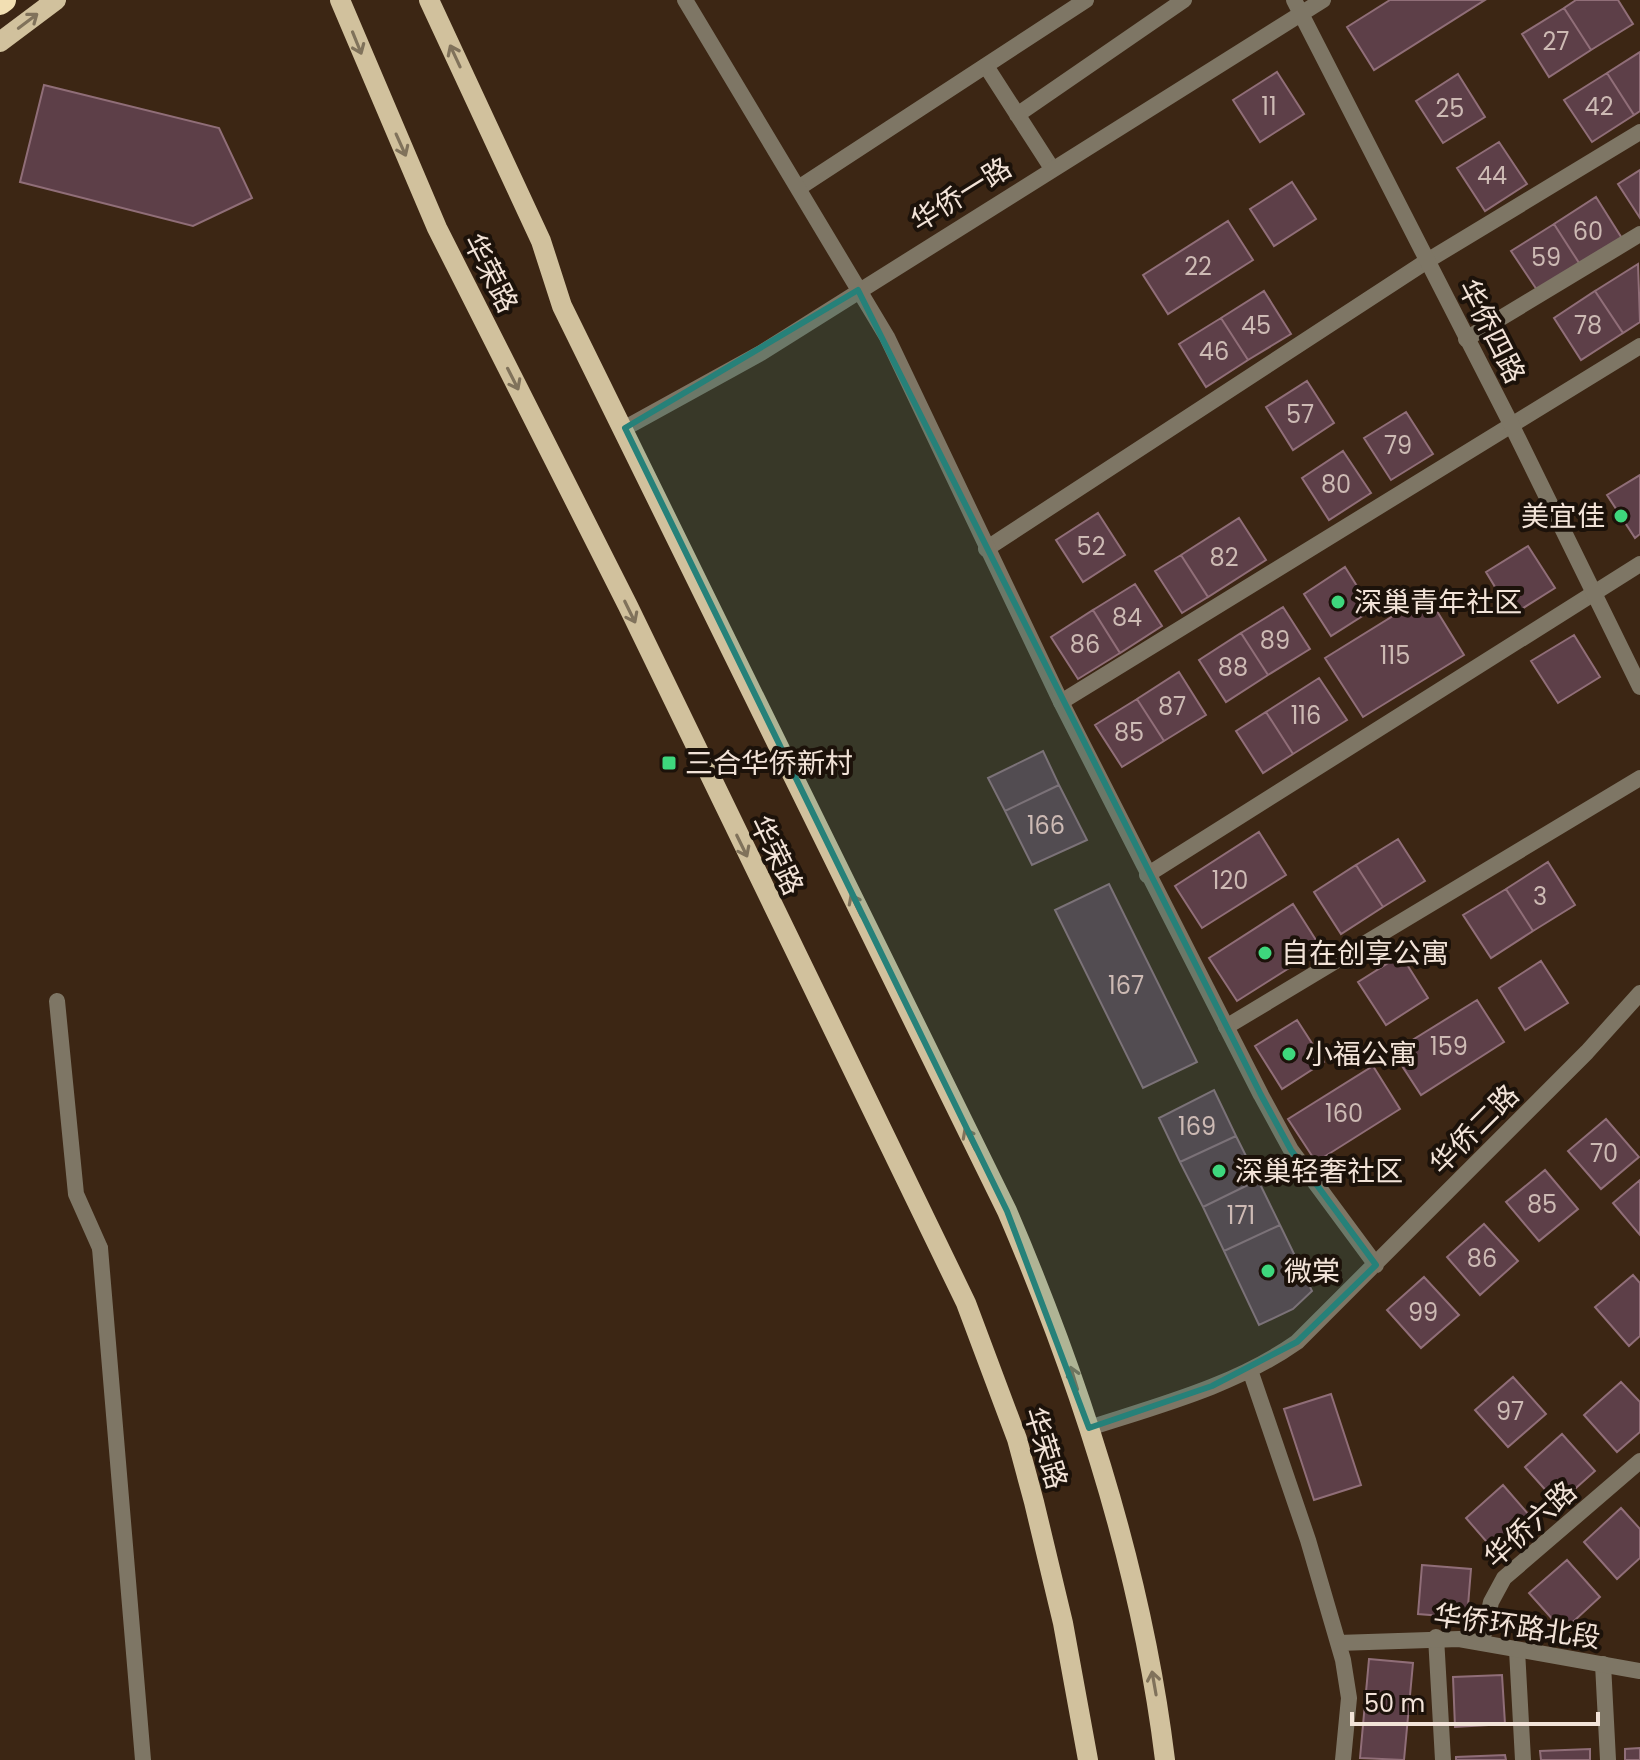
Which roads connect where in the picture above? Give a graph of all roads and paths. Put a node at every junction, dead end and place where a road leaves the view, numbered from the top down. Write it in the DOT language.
graph roads {
  1 [pos="56,0"];
  2 [pos="429,0"];
  3 [pos="685,0"];
  4 [pos="1086,0"];
  5 [pos="1184,0"];
  6 [pos="1323,0"];
  7 [pos="340,4"];
  8 [pos="1298,6"];
  9 [pos="0,42"];
  10 [pos="986,66"];
  11 [pos="1017,115"];
  12 [pos="1640,132"];
  13 [pos="1051,167"];
  14 [pos="800,187"];
  15 [pos="1640,234"];
  16 [pos="1427,261"];
  17 [pos="858,290"];
  18 [pos="1466,339"];
  19 [pos="1640,346"];
  20 [pos="1511,424"];
  21 [pos="625,428"];
  22 [pos="986,549"];
  23 [pos="1640,564"];
  24 [pos="1593,594"];
  25 [pos="1640,687"];
  26 [pos="1061,702"];
  27 [pos="1640,778"];
  28 [pos="1147,875"];
  29 [pos="1640,993"];
  30 [pos="57,1001"];
  31 [pos="1226,1027"];
  32 [pos="1376,1265"];
  33 [pos="1250,1370"];
  34 [pos="1089,1428"];
  35 [pos="1640,1461"];
  36 [pos="1436,1637"];
  37 [pos="1482,1642"];
  38 [pos="1338,1643"];
  39 [pos="1517,1650"];
  40 [pos="1603,1664"];
  41 [pos="1640,1671"];
  42 [pos="143,1760"];
  43 [pos="1088,1760"];
  44 [pos="1165,1760"];
  45 [pos="1343,1760"];
  46 [pos="1443,1760"];
  47 [pos="1523,1760"];
  48 [pos="1608,1760"];
  9 -- 1 [label="main road, one-way"];
  21 -- 2 [label="main road, 华荣路, one-way"];
  3 -- 14 [label="street"];
  4 -- 10 [label="street"];
  5 -- 11 [label="street"];
  6 -- 8 [label="street, 华侨一路"];
  7 -- 43 [label="main road, 华荣路, one-way"];
  8 -- 13 [label="street, 华侨一路"];
  8 -- 16 [label="street, 华侨四路"];
  10 -- 11 [label="street"];
  10 -- 14 [label="street"];
  11 -- 13 [label="street"];
  12 -- 16 [label="street"];
  13 -- 17 [label="street, 华侨一路"];
  14 -- 17 [label="street"];
  15 -- 18 [label="street"];
  16 -- 18 [label="street, 华侨四路"];
  16 -- 22 [label="street"];
  17 -- 21 [label="street, 华侨一路"];
  17 -- 22 [label="street"];
  18 -- 20 [label="street, 华侨四路"];
  19 -- 20 [label="street"];
  20 -- 24 [label="street, 华侨四路"];
  20 -- 26 [label="street"];
  34 -- 21 [label="main road, 华荣路, one-way"];
  22 -- 26 [label="street"];
  23 -- 24 [label="street"];
  24 -- 25 [label="street, 华侨四路"];
  24 -- 28 [label="street"];
  26 -- 28 [label="street"];
  27 -- 31 [label="street"];
  28 -- 31 [label="street"];
  29 -- 32 [label="street, 华侨二路"];
  30 -- 42 [label="street"];
  31 -- 32 [label="street"];
  32 -- 33 [label="street, 华侨二路"];
  33 -- 34 [label="street, 华侨二路"];
  33 -- 38 [label="street"];
  44 -- 34 [label="main road, 华荣路, one-way"];
  35 -- 37 [label="street, 华侨六路"];
  36 -- 37 [label="street, 华侨环路北段"];
  36 -- 38 [label="street, 华侨环路北段"];
  36 -- 46 [label="street"];
  37 -- 39 [label="street, 华侨环路北段"];
  38 -- 45 [label="street"];
  39 -- 40 [label="street, 华侨环路北段"];
  39 -- 47 [label="street"];
  40 -- 41 [label="street, 华侨环路北段"];
  40 -- 48 [label="street"];
}
